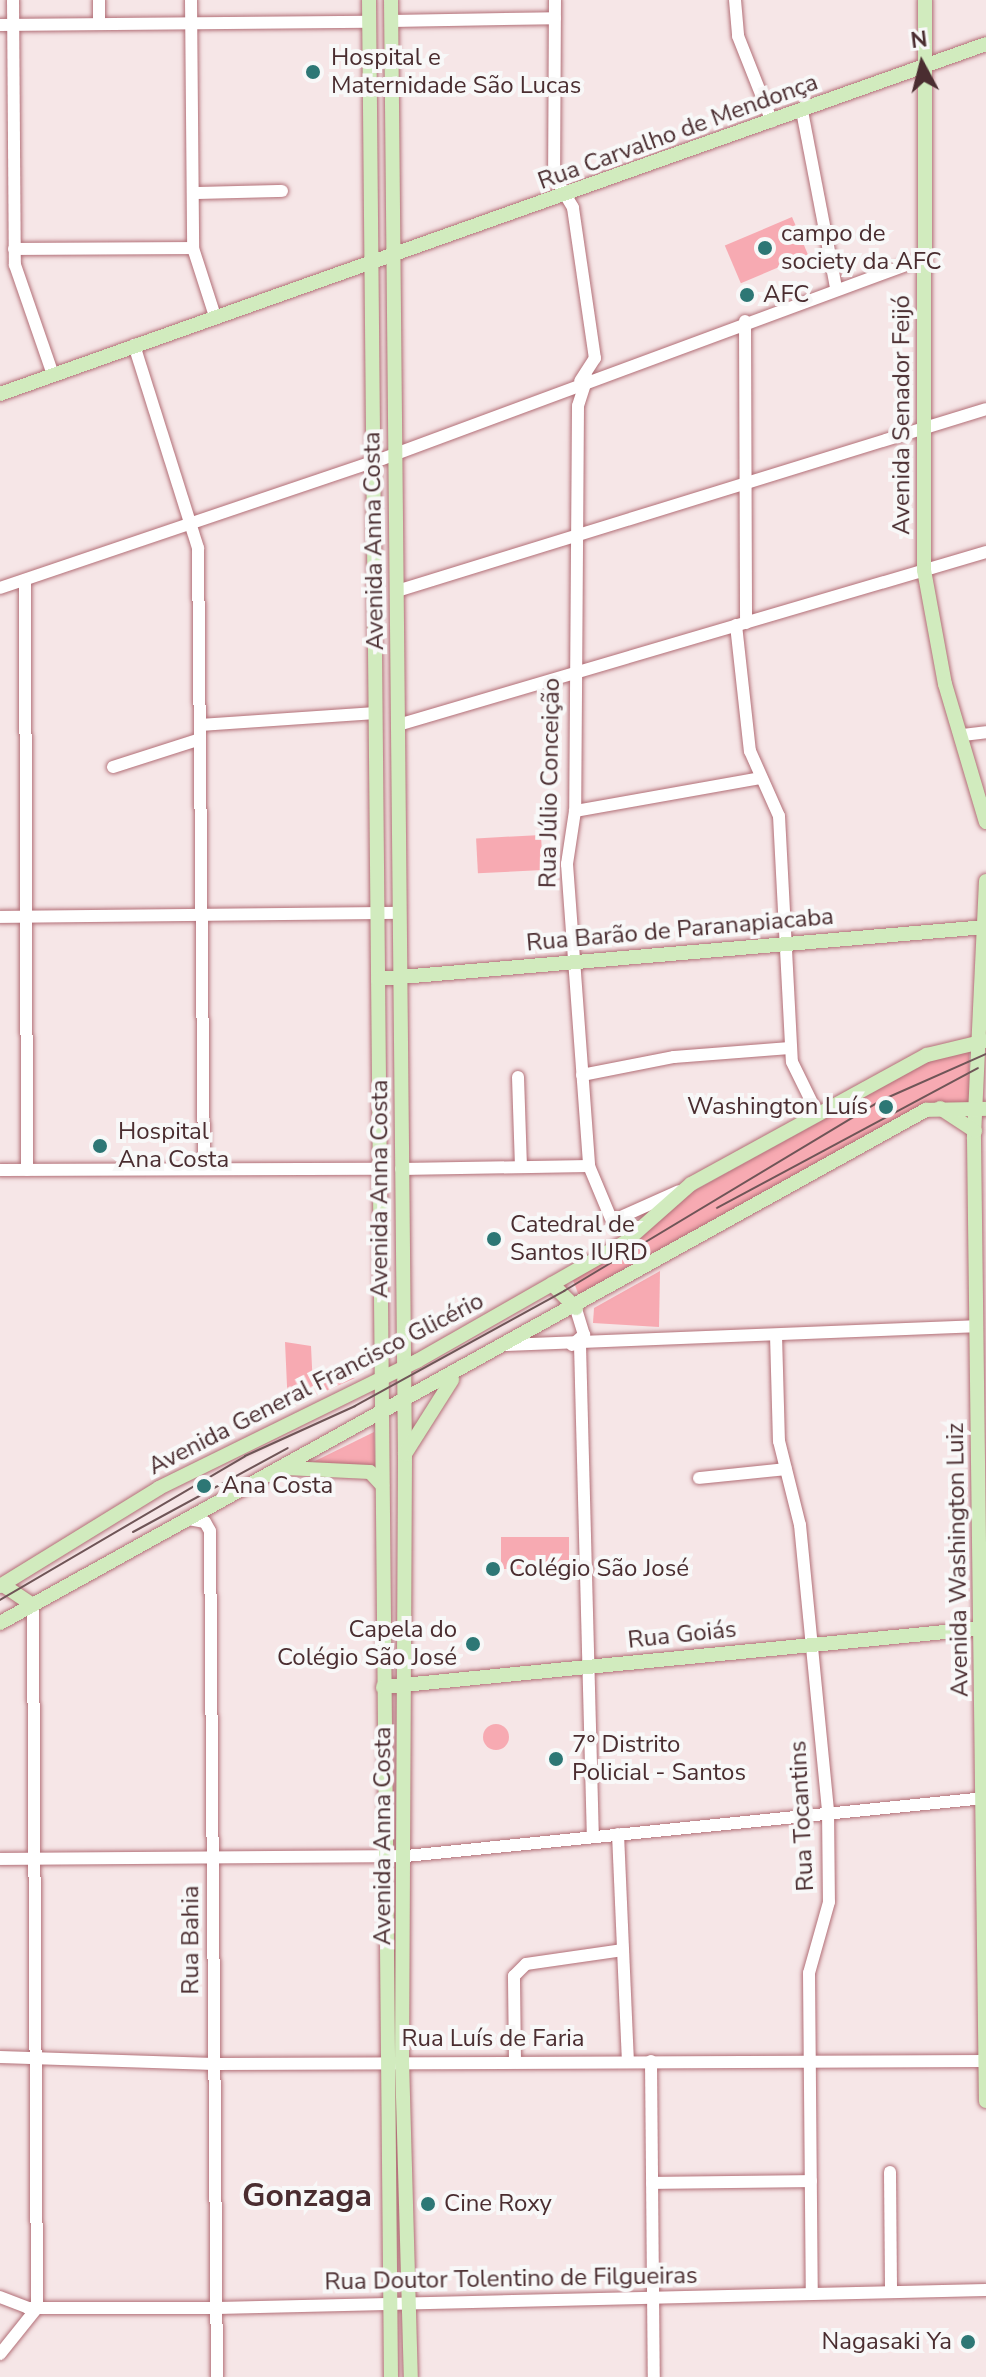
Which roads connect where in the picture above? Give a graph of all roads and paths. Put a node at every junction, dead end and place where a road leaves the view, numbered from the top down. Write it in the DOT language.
graph roads {
  1 [pos="13,0"];
  2 [pos="99,0"];
  3 [pos="191,0"];
  4 [pos="369,0"];
  5 [pos="391,0"];
  6 [pos="555,0"];
  7 [pos="735,0"];
  8 [pos="925,0"];
  9 [pos="555,18"];
  10 [pos="391,21"];
  11 [pos="369,22"];
  12 [pos="191,23"];
  13 [pos="7,24"];
  14 [pos="99,24"];
  15 [pos="986,44"];
  16 [pos="926,66"];
  17 [pos="802,111"];
  18 [pos="772,122"];
  19 [pos="0,159"];
  20 [pos="14,159"];
  21 [pos="282,191"];
  22 [pos="193,193"];
  23 [pos="566,197"];
  24 [pos="193,248"];
  25 [pos="14,249"];
  26 [pos="382,256"];
  27 [pos="925,258"];
  28 [pos="0,265"];
  29 [pos="15,265"];
  30 [pos="836,287"];
  31 [pos="215,316"];
  32 [pos="745,321"];
  33 [pos="134,345"];
  34 [pos="595,358"];
  35 [pos="619,366"];
  36 [pos="53,375"];
  37 [pos="584,379"];
  38 [pos="556,389"];
  39 [pos="0,394"];
  40 [pos="578,406"];
  41 [pos="986,409"];
  42 [pos="924,428"];
  43 [pos="395,451"];
  44 [pos="373,462"];
  45 [pos="747,483"];
  46 [pos="192,526"];
  47 [pos="578,535"];
  48 [pos="986,552"];
  49 [pos="924,570"];
  50 [pos="25,580"];
  51 [pos="0,588"];
  52 [pos="397,591"];
  53 [pos="741,624"];
  54 [pos="575,673"];
  55 [pos="376,713"];
  56 [pos="200,725"];
  57 [pos="398,725"];
  58 [pos="986,732"];
  59 [pos="963,735"];
  60 [pos="200,739"];
  61 [pos="113,767"];
  62 [pos="761,778"];
  63 [pos="575,811"];
  64 [pos="986,822"];
  65 [pos="986,881"];
  66 [pos="378,912"];
  67 [pos="400,913"];
  68 [pos="202,915"];
  69 [pos="0,917"];
  70 [pos="26,917"];
  71 [pos="984,927"];
  72 [pos="782,943"];
  73 [pos="575,959"];
  74 [pos="400,977"];
  75 [pos="378,979"];
  76 [pos="982,1041"];
  77 [pos="790,1048"];
  78 [pos="582,1075"];
  79 [pos="518,1077"];
  80 [pos="981,1105"];
  81 [pos="936,1107"];
  82 [pos="818,1115"];
  83 [pos="978,1134"];
  84 [pos="589,1166"];
  85 [pos="521,1167"];
  86 [pos="204,1169"];
  87 [pos="380,1169"];
  88 [pos="401,1169"];
  89 [pos="0,1170"];
  90 [pos="27,1170"];
  91 [pos="679,1191"];
  92 [pos="402,1216"];
  93 [pos="552,1284"];
  94 [pos="576,1308"];
  95 [pos="981,1326"];
  96 [pos="776,1335"];
  97 [pos="403,1337"];
  98 [pos="444,1345"];
  99 [pos="506,1345"];
  100 [pos="576,1346"];
  101 [pos="404,1367"];
  102 [pos="455,1375"];
  103 [pos="381,1379"];
  104 [pos="404,1405"];
  105 [pos="381,1418"];
  106 [pos="405,1454"];
  107 [pos="286,1468"];
  108 [pos="786,1469"];
  109 [pos="699,1478"];
  110 [pos="383,1487"];
  111 [pos="189,1519"];
  112 [pos="1,1586"];
  113 [pos="33,1605"];
  114 [pos="0,1623"];
  115 [pos="984,1628"];
  116 [pos="811,1644"];
  117 [pos="584,1668"];
  118 [pos="405,1684"];
  119 [pos="383,1687"];
  120 [pos="985,1798"];
  121 [pos="828,1810"];
  122 [pos="618,1834"];
  123 [pos="593,1837"];
  124 [pos="213,1856"];
  125 [pos="395,1856"];
  126 [pos="37,1858"];
  127 [pos="0,1859"];
  128 [pos="623,1950"];
  129 [pos="38,2055"];
  130 [pos="0,2057"];
  131 [pos="810,2060"];
  132 [pos="402,2061"];
  133 [pos="628,2061"];
  134 [pos="651,2061"];
  135 [pos="986,2061"];
  136 [pos="383,2062"];
  137 [pos="515,2062"];
  138 [pos="214,2064"];
  139 [pos="986,2101"];
  140 [pos="890,2172"];
  141 [pos="811,2181"];
  142 [pos="652,2183"];
  143 [pos="986,2290"];
  144 [pos="891,2292"];
  145 [pos="812,2294"];
  146 [pos="0,2297"];
  147 [pos="652,2299"];
  148 [pos="389,2302"];
  149 [pos="408,2302"];
  150 [pos="37,2308"];
  151 [pos="217,2308"];
  152 [pos="0,2354"];
  153 [pos="217,2377"];
  154 [pos="391,2377"];
  155 [pos="411,2377"];
  156 [pos="654,2377"];
  1 -- 13 [label="street"];
  2 -- 14 [label="street"];
  3 -- 12 [label="street"];
  4 -- 11 [label="main road, Avenida Anna Costa"];
  5 -- 10 [label="main road, Avenida Anna Costa"];
  6 -- 9 [label="street"];
  7 -- 18 [label="street"];
  8 -- 16 [label="main road, Avenida Senador Feijó"];
  9 -- 10 [label="street"];
  9 -- 23 [label="street"];
  10 -- 26 [label="main road, Avenida Anna Costa"];
  11 -- 12 [label="street"];
  11 -- 26 [label="main road, Avenida Anna Costa"];
  12 -- 14 [label="street"];
  12 -- 22 [label="street"];
  13 -- 14 [label="street"];
  13 -- 20 [label="street"];
  15 -- 16 [label="main road, Rua Carvalho de Mendonça"];
  16 -- 17 [label="main road, Rua Carvalho de Mendonça"];
  16 -- 27 [label="main road, Avenida Senador Feijó"];
  17 -- 18 [label="main road, Rua Carvalho de Mendonça"];
  17 -- 30 [label="street"];
  18 -- 23 [label="main road, Rua Carvalho de Mendonça"];
  19 -- 20 [label="street"];
  20 -- 25 [label="street"];
  21 -- 22 [label="street"];
  22 -- 24 [label="street"];
  23 -- 26 [label="main road, Rua Carvalho de Mendonça"];
  23 -- 34 [label="street"];
  24 -- 25 [label="street"];
  24 -- 31 [label="street"];
  25 -- 29 [label="street"];
  26 -- 31 [label="main road, Rua Carvalho de Mendonça"];
  26 -- 43 [label="main road, Avenida Anna Costa"];
  26 -- 44 [label="main road, Avenida Anna Costa"];
  27 -- 30 [label="street"];
  27 -- 42 [label="main road, Avenida Senador Feijó"];
  28 -- 29 [label="street"];
  29 -- 36 [label="street"];
  30 -- 32 [label="street"];
  31 -- 33 [label="main road, Rua Carvalho de Mendonça"];
  32 -- 35 [label="street"];
  32 -- 45 [label="street"];
  33 -- 36 [label="main road, Rua Carvalho de Mendonça"];
  33 -- 46 [label="street"];
  34 -- 35 [label="street"];
  34 -- 37 [label="street, Rua Júlio Conceição"];
  35 -- 37 [label="street"];
  36 -- 39 [label="main road, Rua Carvalho de Mendonça"];
  37 -- 38 [label="street"];
  37 -- 40 [label="street, Rua Júlio Conceição"];
  38 -- 40 [label="street"];
  38 -- 43 [label="street"];
  40 -- 47 [label="street, Rua Júlio Conceição"];
  41 -- 42 [label="street"];
  42 -- 45 [label="street"];
  42 -- 49 [label="main road, Avenida Senador Feijó"];
  43 -- 44 [label="street"];
  43 -- 52 [label="main road, Avenida Anna Costa"];
  44 -- 46 [label="street"];
  44 -- 55 [label="main road, Avenida Anna Costa"];
  45 -- 47 [label="street"];
  45 -- 53 [label="street"];
  46 -- 50 [label="street"];
  46 -- 56 [label="street"];
  47 -- 52 [label="street"];
  47 -- 54 [label="street, Rua Júlio Conceição"];
  48 -- 49 [label="street"];
  49 -- 53 [label="street"];
  49 -- 59 [label="main road, Avenida Senador Feijó"];
  50 -- 51 [label="street"];
  50 -- 70 [label="street"];
  52 -- 57 [label="main road, Avenida Anna Costa"];
  53 -- 54 [label="street"];
  53 -- 62 [label="street"];
  54 -- 57 [label="street"];
  54 -- 63 [label="street, Rua Júlio Conceição"];
  55 -- 56 [label="street"];
  55 -- 66 [label="main road, Avenida Anna Costa"];
  56 -- 60 [label="street"];
  57 -- 67 [label="main road, Avenida Anna Costa"];
  58 -- 59 [label="street"];
  59 -- 64 [label="main road, Avenida Senador Feijó"];
  60 -- 61 [label="street"];
  60 -- 68 [label="street"];
  62 -- 63 [label="street"];
  62 -- 72 [label="street"];
  63 -- 73 [label="street, Rua Júlio Conceição"];
  65 -- 71 [label="main road"];
  66 -- 67 [label="street"];
  66 -- 68 [label="street"];
  66 -- 75 [label="main road, Avenida Anna Costa"];
  67 -- 74 [label="main road, Avenida Anna Costa"];
  68 -- 70 [label="street"];
  68 -- 86 [label="street"];
  69 -- 70 [label="street"];
  70 -- 90 [label="street"];
  71 -- 72 [label="main road, Rua Barão de Paranapiacaba"];
  71 -- 76 [label="main road, Avenida Washington Luiz"];
  72 -- 73 [label="main road, Rua Barão de Paranapiacaba"];
  72 -- 77 [label="street"];
  73 -- 74 [label="main road, Rua Barão de Paranapiacaba"];
  73 -- 78 [label="street, Rua Júlio Conceição"];
  74 -- 75 [label="main road, Rua Barão de Paranapiacaba"];
  74 -- 88 [label="main road, Avenida Anna Costa"];
  75 -- 87 [label="main road, Avenida Anna Costa"];
  76 -- 80 [label="main road, Avenida Washington Luiz"];
  76 -- 82 [label="main road, Avenida General Francisco Glicério"];
  77 -- 78 [label="street"];
  77 -- 82 [label="street"];
  78 -- 84 [label="street, Rua Júlio Conceição"];
  79 -- 85 [label="street"];
  80 -- 81 [label="main road"];
  80 -- 83 [label="main road, Avenida Washington Luiz"];
  81 -- 83 [label="main road"];
  81 -- 94 [label="main road"];
  82 -- 91 [label="main road, Avenida General Francisco Glicério"];
  83 -- 95 [label="main road, Avenida Washington Luiz"];
  84 -- 85 [label="street"];
  84 -- 91 [label="street, Rua Júlio Conceição"];
  85 -- 88 [label="street"];
  86 -- 87 [label="street"];
  86 -- 90 [label="street"];
  87 -- 92 [label="main road"];
  87 -- 103 [label="main road, Avenida Anna Costa"];
  88 -- 92 [label="main road, Avenida Anna Costa"];
  89 -- 90 [label="street"];
  91 -- 93 [label="main road, Avenida General Francisco Glicério"];
  92 -- 97 [label="main road, Avenida Anna Costa"];
  93 -- 94 [label="main road"];
  93 -- 98 [label="main road, Avenida General Francisco Glicério"];
  94 -- 99 [label="main road"];
  94 -- 100 [label="street"];
  95 -- 96 [label="street"];
  95 -- 115 [label="main road, Avenida Washington Luiz"];
  96 -- 100 [label="street"];
  96 -- 108 [label="street, Rua Tocantins"];
  97 -- 98 [label="main road"];
  97 -- 101 [label="main road, Avenida Anna Costa"];
  98 -- 101 [label="main road, Avenida General Francisco Glicério"];
  99 -- 100 [label="street"];
  99 -- 102 [label="main road"];
  100 -- 117 [label="street"];
  101 -- 103 [label="main road, Avenida General Francisco Glicério"];
  101 -- 104 [label="main road, Avenida Anna Costa"];
  102 -- 104 [label="main road"];
  102 -- 106 [label="main road"];
  103 -- 105 [label="main road, Avenida Anna Costa"];
  103 -- 112 [label="main road, Avenida General Francisco Glicério"];
  104 -- 105 [label="main road"];
  104 -- 106 [label="main road, Avenida Anna Costa"];
  105 -- 107 [label="main road"];
  105 -- 110 [label="main road, Avenida Anna Costa"];
  106 -- 118 [label="main road, Avenida Anna Costa"];
  107 -- 110 [label="main road"];
  107 -- 111 [label="main road"];
  108 -- 109 [label="street"];
  108 -- 116 [label="street, Rua Tocantins"];
  110 -- 119 [label="main road, Avenida Anna Costa"];
  111 -- 113 [label="main road"];
  111 -- 124 [label="street, Rua Bahia"];
  112 -- 113 [label="main road"];
  113 -- 114 [label="main road"];
  113 -- 126 [label="street"];
  115 -- 116 [label="main road, Rua Goiás"];
  115 -- 120 [label="main road, Avenida Washington Luiz"];
  116 -- 117 [label="main road, Rua Goiás"];
  116 -- 121 [label="street, Rua Tocantins"];
  117 -- 118 [label="main road, Rua Goiás"];
  117 -- 123 [label="street"];
  118 -- 119 [label="main road, Rua Goiás"];
  118 -- 125 [label="main road, Avenida Anna Costa"];
  119 -- 125 [label="main road, Avenida Anna Costa"];
  120 -- 121 [label="street"];
  120 -- 135 [label="main road, Avenida Washington Luiz"];
  121 -- 122 [label="street"];
  121 -- 131 [label="street, Rua Tocantins"];
  122 -- 123 [label="street"];
  122 -- 128 [label="street"];
  123 -- 125 [label="street"];
  124 -- 125 [label="street"];
  124 -- 126 [label="street"];
  124 -- 138 [label="street, Rua Bahia"];
  125 -- 132 [label="main road, Avenida Anna Costa"];
  125 -- 136 [label="main road, Avenida Anna Costa"];
  126 -- 127 [label="street"];
  126 -- 129 [label="street"];
  128 -- 133 [label="street"];
  128 -- 137 [label="street"];
  129 -- 130 [label="street, Rua Luís de Faria"];
  129 -- 138 [label="street, Rua Luís de Faria"];
  129 -- 150 [label="street"];
  131 -- 134 [label="street, Rua Luís de Faria"];
  131 -- 135 [label="street, Rua Luís de Faria"];
  131 -- 141 [label="street, Rua Tocantins"];
  132 -- 136 [label="street, Rua Luís de Faria"];
  132 -- 137 [label="street, Rua Luís de Faria"];
  132 -- 149 [label="main road, Avenida Anna Costa"];
  133 -- 134 [label="street, Rua Luís de Faria"];
  133 -- 137 [label="street, Rua Luís de Faria"];
  134 -- 142 [label="street"];
  135 -- 139 [label="main road, Avenida Washington Luiz"];
  136 -- 138 [label="street, Rua Luís de Faria"];
  136 -- 148 [label="main road, Avenida Anna Costa"];
  138 -- 151 [label="street, Rua Bahia"];
  140 -- 144 [label="street"];
  141 -- 142 [label="street"];
  141 -- 145 [label="street, Rua Tocantins"];
  142 -- 147 [label="street"];
  143 -- 144 [label="street, Rua Doutor Tolentino de Filgueiras"];
  144 -- 145 [label="street, Rua Doutor Tolentino de Filgueiras"];
  145 -- 147 [label="street, Rua Doutor Tolentino de Filgueiras"];
  146 -- 150 [label="street, Rua Doutor Tolentino de Filgueiras"];
  147 -- 149 [label="street, Rua Doutor Tolentino de Filgueiras"];
  147 -- 156 [label="street"];
  148 -- 149 [label="street, Rua Doutor Tolentino de Filgueiras"];
  148 -- 151 [label="street, Rua Doutor Tolentino de Filgueiras"];
  148 -- 154 [label="main road, Avenida Anna Costa"];
  149 -- 155 [label="main road, Avenida Anna Costa"];
  150 -- 151 [label="street, Rua Doutor Tolentino de Filgueiras"];
  150 -- 152 [label="street"];
  151 -- 153 [label="street, Rua Bahia"];
}
